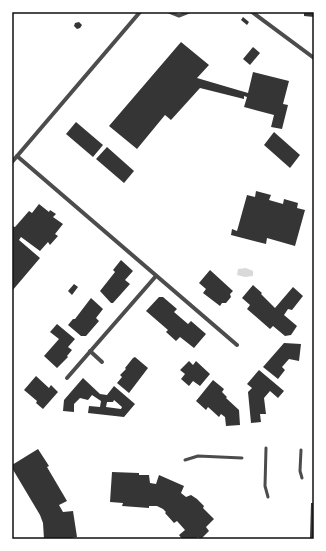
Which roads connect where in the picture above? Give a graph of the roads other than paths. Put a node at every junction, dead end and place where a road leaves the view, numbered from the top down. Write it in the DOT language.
graph roads {
  1 [pos="140,12"];
  2 [pos="169,12"];
  3 [pos="189,12"];
  4 [pos="252,12"];
  5 [pos="314,58"];
  6 [pos="17,156"];
  7 [pos="12,162"];
  8 [pos="156,276"];
  9 [pos="236,345"];
  10 [pos="90,351"];
  11 [pos="102,362"];
  12 [pos="67,378"];
  13 [pos="266,448"];
  14 [pos="301,450"];
  15 [pos="242,458"];
  16 [pos="185,460"];
  17 [pos="302,478"];
  18 [pos="268,497"];
  1 -- 6 [label="street"];
  2 -- 3 [label="lane"];
  4 -- 5 [label="street"];
  6 -- 7 [label="street"];
  6 -- 8 [label="street"];
  8 -- 9 [label="street"];
  8 -- 10 [label="street"];
  10 -- 11 [label="street"];
  10 -- 12 [label="street"];
  13 -- 18 [label="lane"];
  14 -- 17 [label="lane"];
  15 -- 16 [label="lane"];
}
